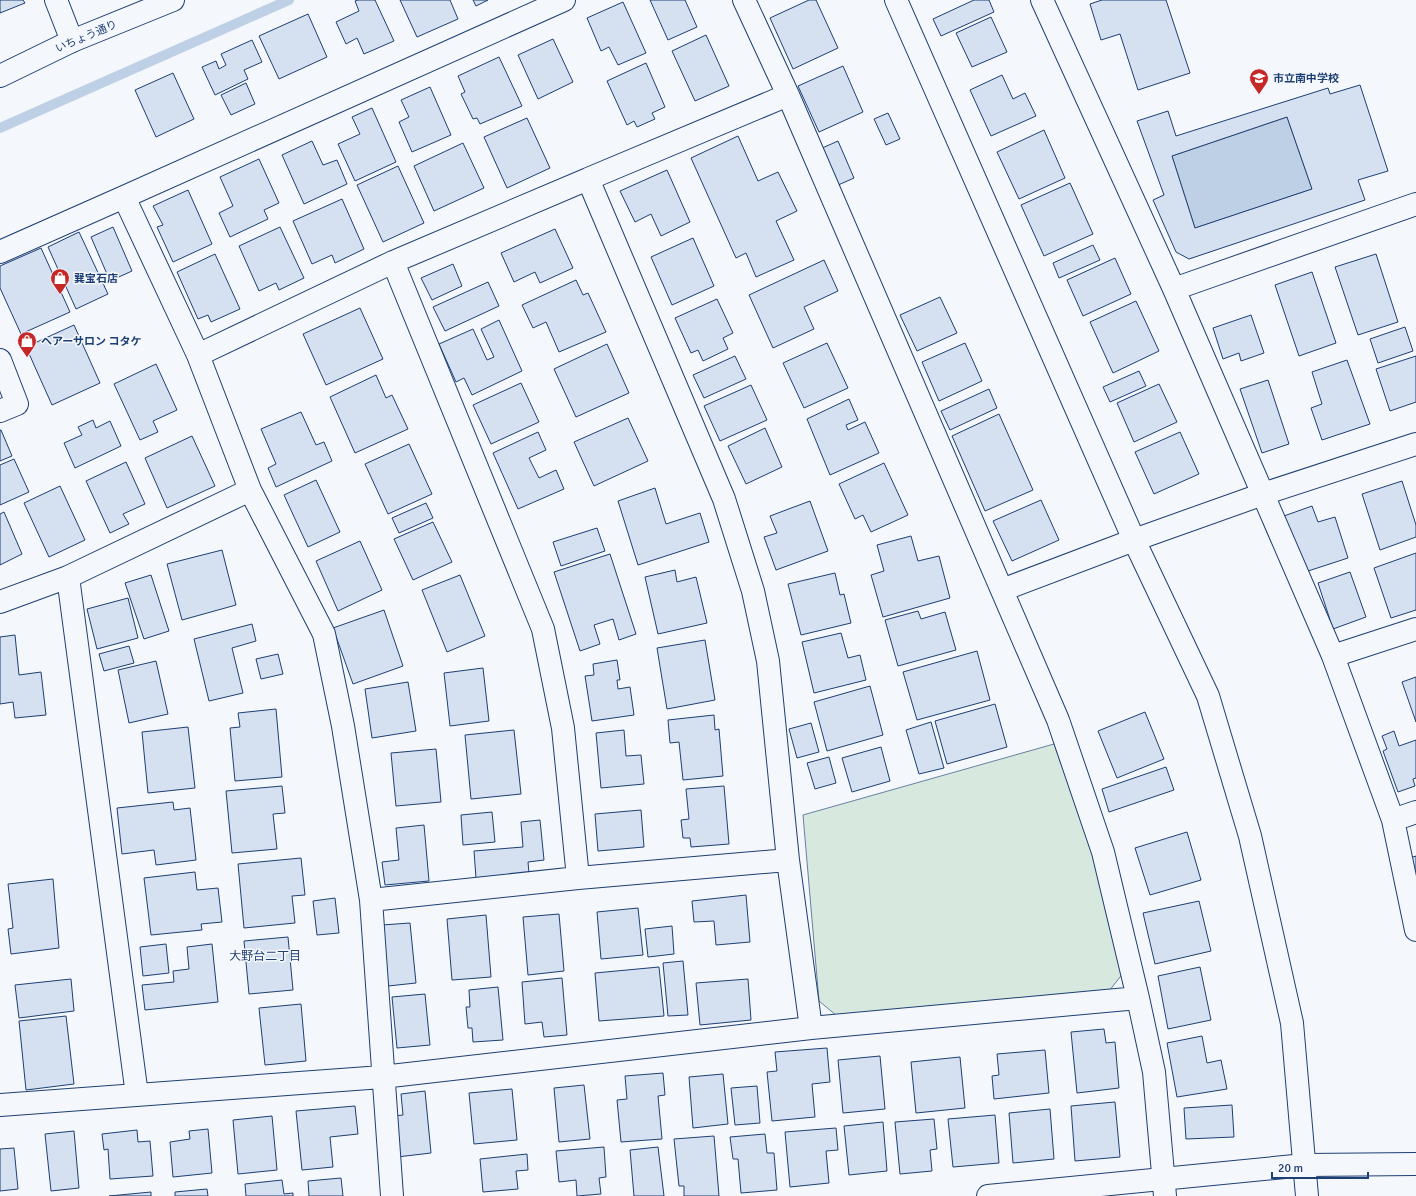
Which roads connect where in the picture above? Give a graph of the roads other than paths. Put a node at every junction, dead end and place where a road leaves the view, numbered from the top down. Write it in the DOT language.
graph roads {
  1 [pos="56,0"];
  2 [pos="173,0"];
  3 [pos="564,0"];
  4 [pos="744,0"];
  5 [pos="896,0"];
  6 [pos="1042,0"];
  7 [pos="72,41"];
  8 [pos="0,76"];
  9 [pos="788,94"];
  10 [pos="588,179"];
  11 [pos="124,197"];
  12 [pos="1416,204"];
  13 [pos="0,252"];
  14 [pos="394,262"];
  15 [pos="1174,288"];
  16 [pos="198,354"];
  17 [pos="0,360"];
  18 [pos="0,411"];
  19 [pos="1416,444"];
  20 [pos="250,490"];
  21 [pos="1263,494"];
  22 [pos="1134,540"];
  23 [pos="68,577"];
  24 [pos="1002,590"];
  25 [pos="0,602"];
  26 [pos="1416,629"];
  27 [pos="1333,656"];
  28 [pos="1416,812"];
  29 [pos="1393,820"];
  30 [pos="788,860"];
  31 [pos="578,878"];
  32 [pos="371,900"];
  33 [pos="1416,930"];
  34 [pos="1138,998"];
  35 [pos="811,1028"];
  36 [pos="382,1077"];
  37 [pos="137,1095"];
  38 [pos="0,1105"];
  39 [pos="1416,1164"];
  40 [pos="1305,1165"];
  41 [pos="1164,1187"];
  42 [pos="392,1196"];
  43 [pos="988,1196"];
  44 [pos="1307,1196"];
  1 -- 7 [label="street"];
  2 -- 7 [label="street, いちょう通り"];
  3 -- 11 [label="street"];
  4 -- 9 [label="street"];
  5 -- 22 [label="street"];
  6 -- 15 [label="street"];
  7 -- 8 [label="street, いちょう通り"];
  9 -- 10 [label="street"];
  9 -- 24 [label="street"];
  10 -- 14 [label="street"];
  10 -- 30 [label="street"];
  11 -- 13 [label="street"];
  11 -- 16 [label="street"];
  12 -- 15 [label="street"];
  14 -- 16 [label="street"];
  14 -- 31 [label="street"];
  15 -- 21 [label="street"];
  16 -- 20 [label="street"];
  17 -- 18 [label="street"];
  19 -- 21 [label="street"];
  20 -- 23 [label="street"];
  20 -- 32 [label="street"];
  21 -- 22 [label="street"];
  21 -- 27 [label="street"];
  22 -- 24 [label="street"];
  22 -- 40 [label="street"];
  23 -- 25 [label="street"];
  23 -- 37 [label="street"];
  24 -- 34 [label="street"];
  26 -- 27 [label="street"];
  27 -- 29 [label="street"];
  28 -- 29 [label="street"];
  29 -- 33 [label="street"];
  30 -- 31 [label="street"];
  30 -- 35 [label="street"];
  31 -- 32 [label="street"];
  32 -- 36 [label="street"];
  34 -- 35 [label="street"];
  34 -- 41 [label="street"];
  35 -- 36 [label="street"];
  36 -- 37 [label="street"];
  36 -- 42 [label="street"];
  37 -- 38 [label="street"];
  39 -- 40 [label="street"];
  40 -- 41 [label="street"];
  40 -- 44 [label="street"];
  41 -- 43 [label="street"];
}
